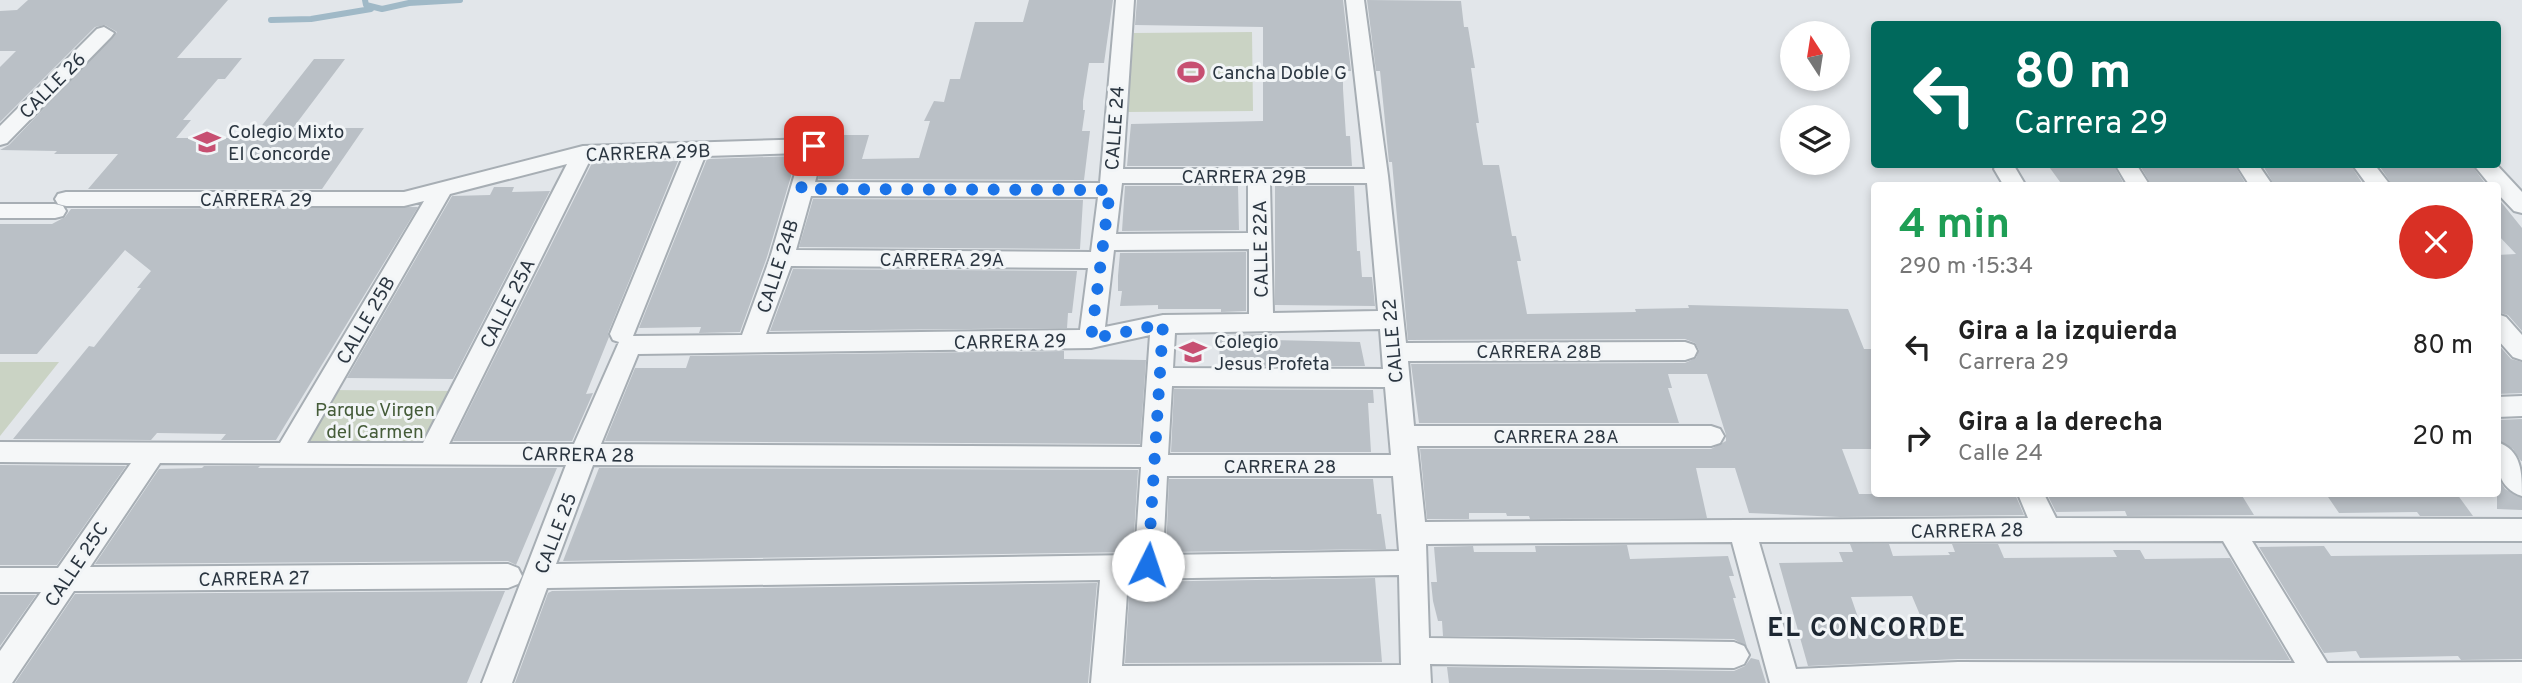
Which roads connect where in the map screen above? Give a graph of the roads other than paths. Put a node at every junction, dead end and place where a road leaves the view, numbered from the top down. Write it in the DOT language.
graph roads {
  1 [pos="1125,0"];
  2 [pos="1355,0"];
  3 [pos="104,33"];
  4 [pos="0,138"];
  5 [pos="814,146"];
  6 [pos="697,149"];
  7 [pos="583,153"];
  8 [pos="2365,168"];
  9 [pos="2487,168"];
  10 [pos="1259,176"];
  11 [pos="1377,176"];
  12 [pos="2377,182"];
  13 [pos="2500,182"];
  14 [pos="1110,183"];
  15 [pos="2501,183"];
  16 [pos="443,187"];
  17 [pos="801,189"];
  18 [pos="2522,206"];
  19 [pos="0,211"];
  20 [pos="1259,241"];
  21 [pos="1103,251"];
  22 [pos="782,258"];
  23 [pos="1390,320"];
  24 [pos="1261,323"];
  25 [pos="1163,324"];
  26 [pos="2501,328"];
  27 [pos="625,339"];
  28 [pos="1091,339"];
  29 [pos="750,345"];
  30 [pos="1685,351"];
  31 [pos="1393,352"];
  32 [pos="2522,352"];
  33 [pos="1159,377"];
  34 [pos="1396,379"];
  35 [pos="2501,407"];
  36 [pos="2522,407"];
  37 [pos="1401,436"];
  38 [pos="1711,436"];
  39 [pos="0,452"];
  40 [pos="153,452"];
  41 [pos="288,452"];
  42 [pos="431,453"];
  43 [pos="583,455"];
  44 [pos="2501,457"];
  45 [pos="1156,461"];
  46 [pos="1404,466"];
  47 [pos="2522,485"];
  48 [pos="2032,497"];
  49 [pos="2047,529"];
  50 [pos="1742,530"];
  51 [pos="2231,530"];
  52 [pos="2522,530"];
  53 [pos="1412,533"];
  54 [pos="1414,563"];
  55 [pos="1148,565"];
  56 [pos="1115,569"];
  57 [pos="508,576"];
  58 [pos="539,576"];
  59 [pos="0,580"];
  60 [pos="66,580"];
  61 [pos="1734,654"];
  62 [pos="1416,671"];
  63 [pos="2522,675"];
  64 [pos="0,676"];
  65 [pos="2306,678"];
  66 [pos="1959,679"];
  67 [pos="2472,679"];
  68 [pos="2131,681"];
  69 [pos="1106,682"];
  70 [pos="497,683"];
  71 [pos="1785,683"];
  72 [pos="1796,683"];
  1 -- 14 [label="street, CALLE 24"];
  2 -- 11 [label="street, CALLE 22"];
  3 -- 4 [label="street, CALLE 26"];
  5 -- 6 [label="street, CARRERA 29B"];
  5 -- 17 [label="street, CALLE 24B"];
  6 -- 7 [label="street, CARRERA 29B"];
  6 -- 27 [label="street, CALLE 25"];
  7 -- 16 [label="street, CARRERA 29B"];
  7 -- 42 [label="street, CALLE 25A"];
  8 -- 12 [label="street"];
  9 -- 13 [label="street"];
  10 -- 11 [label="street, CARRERA 29B"];
  10 -- 14 [label="street, CARRERA 29B"];
  10 -- 20 [label="street, CALLE 22A"];
  11 -- 23 [label="street, CALLE 22"];
  14 -- 17 [label="street, CARRERA 29B"];
  14 -- 21 [label="street, CALLE 24"];
  15 -- 18 [label="street"];
  16 -- 19 [label="street, CARRERA 29"];
  16 -- 41 [label="street, CALLE 25B"];
  17 -- 22 [label="street, CALLE 24B"];
  20 -- 21 [label="street, CARRERA 29A"];
  20 -- 24 [label="street, CALLE 22A"];
  21 -- 22 [label="street, CARRERA 29A"];
  21 -- 28 [label="street, CALLE 24"];
  22 -- 29 [label="street, CALLE 24B"];
  23 -- 24 [label="street, CARRERA 29"];
  23 -- 31 [label="street, CALLE 22"];
  24 -- 25 [label="street, CARRERA 29"];
  25 -- 28 [label="street, CARRERA 29"];
  25 -- 33 [label="street"];
  26 -- 32 [label="street"];
  27 -- 29 [label="street, CARRERA 29"];
  27 -- 43 [label="street, CALLE 25"];
  28 -- 29 [label="street, CARRERA 29"];
  30 -- 31 [label="street, CARRERA 28B"];
  31 -- 34 [label="street, CALLE 22"];
  33 -- 34 [label="street"];
  33 -- 45 [label="street"];
  34 -- 37 [label="street, CALLE 22"];
  35 -- 36 [label="street"];
  37 -- 38 [label="street, CARRERA 28A"];
  37 -- 46 [label="street, CALLE 22"];
  39 -- 40 [label="street, CARRERA 28"];
  40 -- 41 [label="street, CARRERA 28"];
  40 -- 60 [label="street, CALLE 25C"];
  41 -- 42 [label="street, CARRERA 28"];
  42 -- 43 [label="street, CARRERA 28"];
  43 -- 45 [label="street, CARRERA 28"];
  43 -- 58 [label="street, CALLE 25"];
  44 -- 47 [label="street"];
  45 -- 46 [label="street, CARRERA 28"];
  45 -- 55 [label="street"];
  46 -- 53 [label="street, CALLE 22"];
  48 -- 49 [label="street"];
  49 -- 50 [label="street, CARRERA 28"];
  49 -- 51 [label="street, CARRERA 28"];
  50 -- 53 [label="street, CARRERA 28"];
  50 -- 71 [label="street"];
  51 -- 52 [label="street, CARRERA 28"];
  51 -- 65 [label="street"];
  53 -- 54 [label="street, CALLE 22"];
  54 -- 55 [label="street"];
  54 -- 62 [label="street, CALLE 22"];
  55 -- 56 [label="street"];
  56 -- 58 [label="street"];
  56 -- 69 [label="street"];
  57 -- 60 [label="street, CARRERA 27"];
  58 -- 70 [label="street, CALLE 25"];
  59 -- 60 [label="street, CARRERA 27"];
  60 -- 64 [label="street, CALLE 25C"];
  61 -- 62 [label="street"];
  62 -- 69 [label="street"];
  63 -- 67 [label="street"];
  65 -- 67 [label="street"];
  65 -- 68 [label="street"];
  66 -- 68 [label="street"];
  66 -- 72 [label="street"];
}
